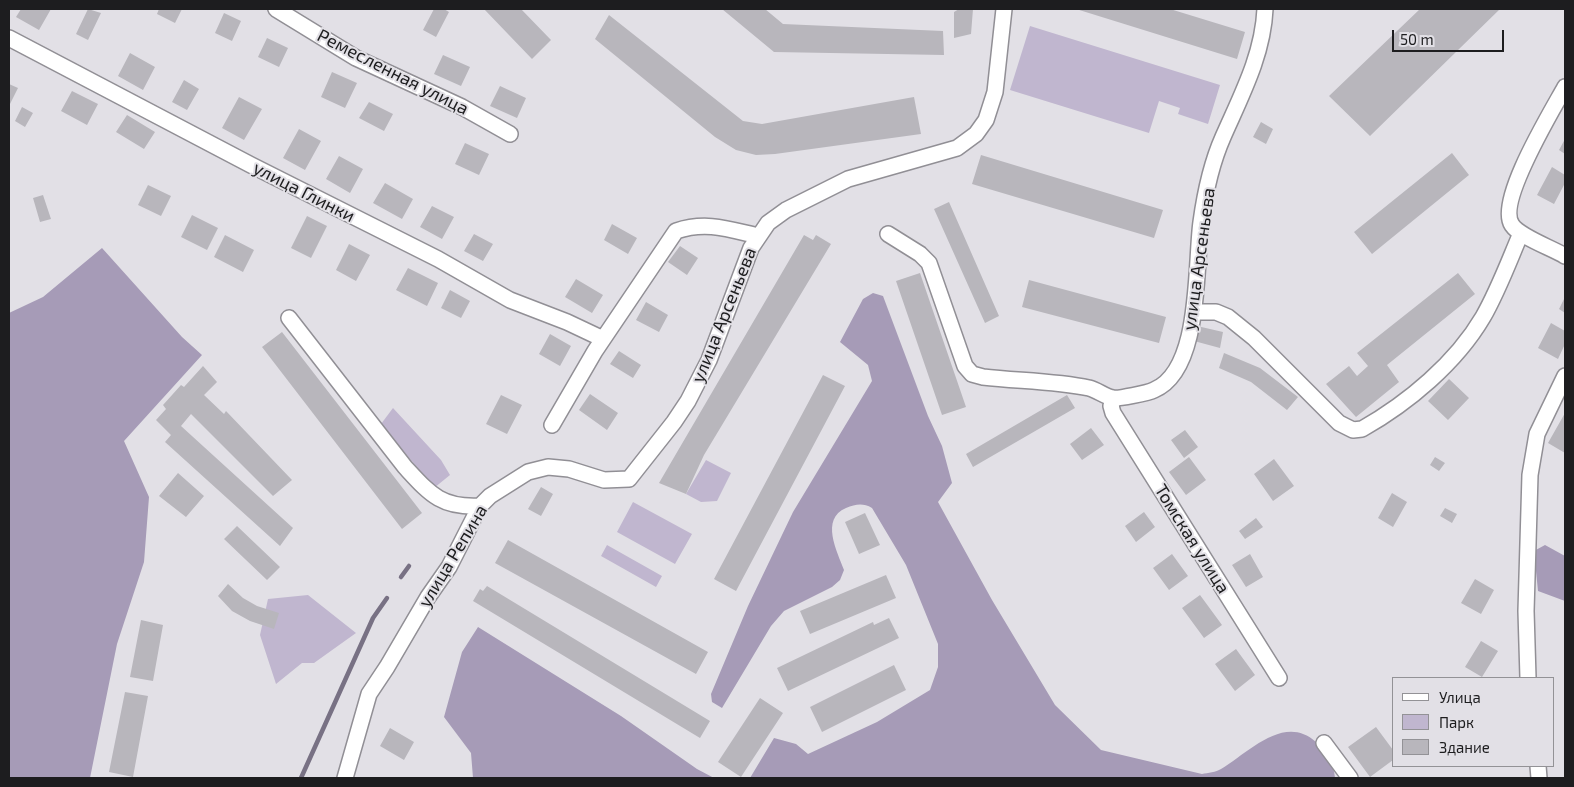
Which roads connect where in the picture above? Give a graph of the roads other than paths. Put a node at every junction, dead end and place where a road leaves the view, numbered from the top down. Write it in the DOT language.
graph roads {
  1 [pos="276,9"];
  2 [pos="1004,9"];
  3 [pos="1265,9"];
  4 [pos="9,38"];
  5 [pos="1565,87"];
  6 [pos="510,134"];
  7 [pos="1521,233"];
  8 [pos="888,234"];
  9 [pos="758,236"];
  10 [pos="1565,256"];
  11 [pos="1195,312"];
  12 [pos="289,318"];
  13 [pos="603,340"];
  14 [pos="1565,376"];
  15 [pos="1114,398"];
  16 [pos="552,426"];
  17 [pos="629,479"];
  18 [pos="480,506"];
  19 [pos="1528,677"];
  20 [pos="1279,678"];
  21 [pos="1324,743"];
  22 [pos="345,778"];
  23 [pos="1350,778"];
  1 -- 6 [label="street, Ремесленная улица"];
  2 -- 9 [label="street, улица Арсеньева"];
  3 -- 11 [label="street, улица Арсеньева"];
  4 -- 13 [label="street, улица Глинки"];
  5 -- 7 [label="street"];
  7 -- 10 [label="street"];
  7 -- 11 [label="street"];
  8 -- 15 [label="street"];
  9 -- 13 [label="street"];
  9 -- 17 [label="street, улица Арсеньева"];
  11 -- 15 [label="street, улица Арсеньева"];
  12 -- 18 [label="street"];
  13 -- 16 [label="street"];
  14 -- 19 [label="street"];
  15 -- 20 [label="street, Томская улица"];
  17 -- 18 [label="street, улица Репина"];
  18 -- 22 [label="street, улица Репина"];
  21 -- 23 [label="street"];
}
